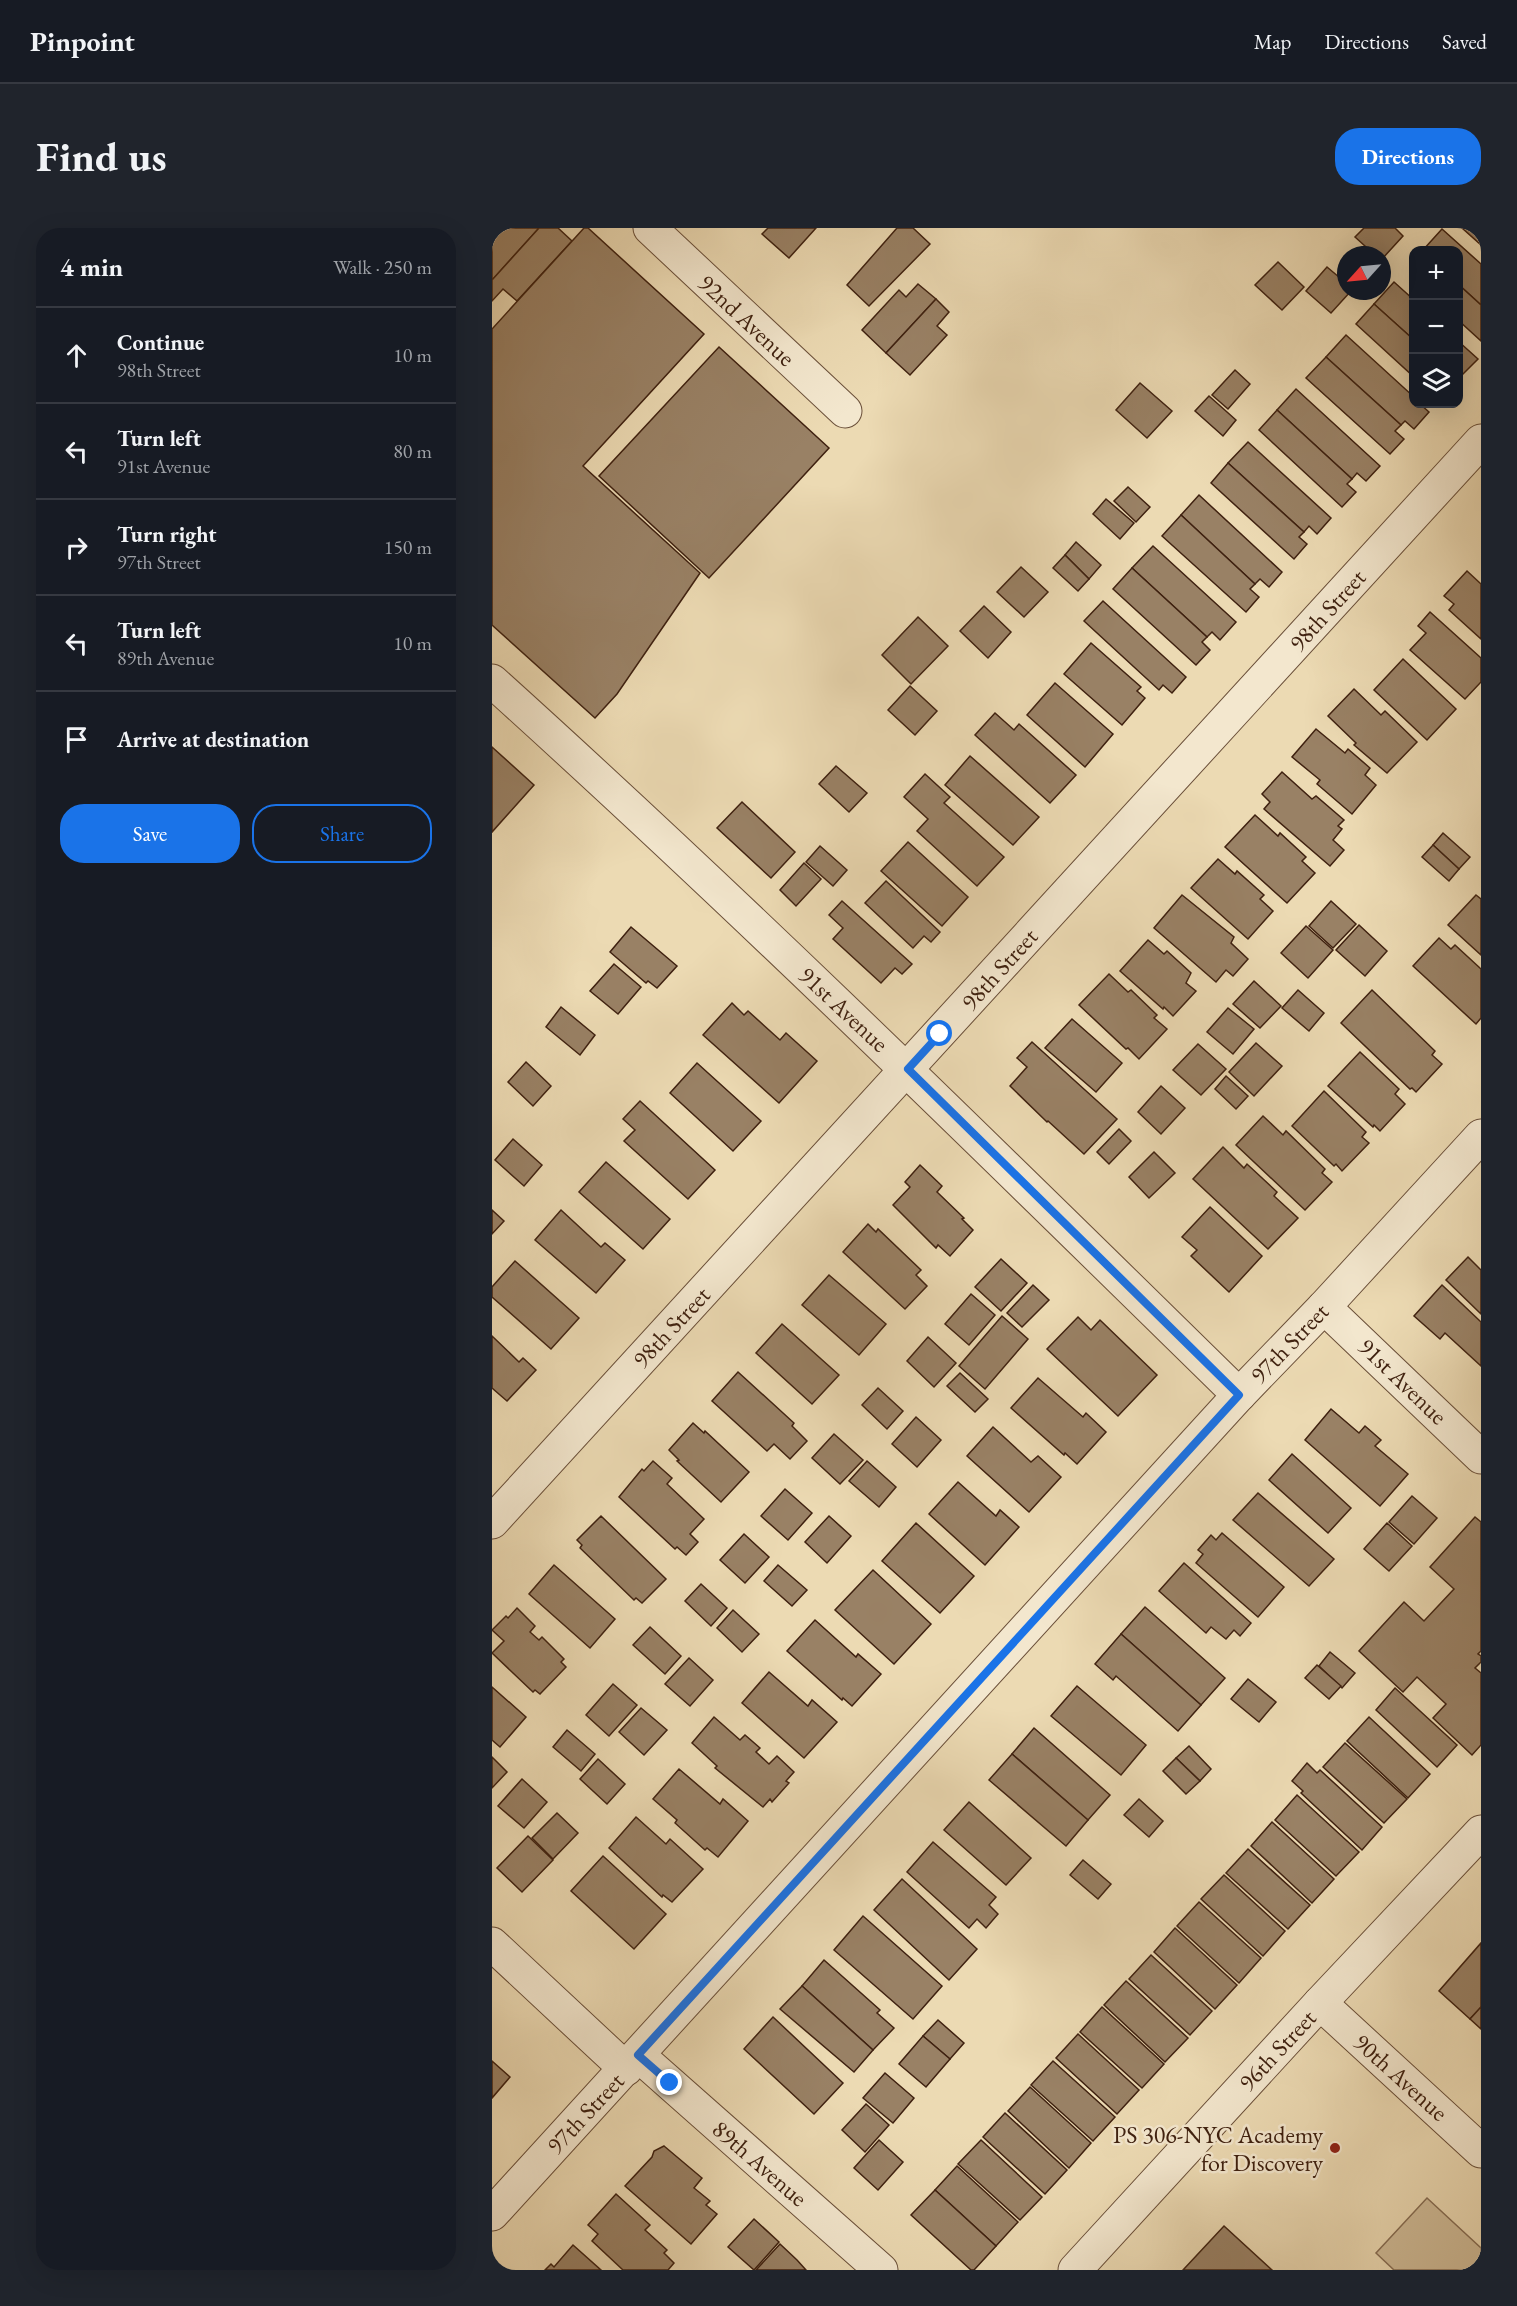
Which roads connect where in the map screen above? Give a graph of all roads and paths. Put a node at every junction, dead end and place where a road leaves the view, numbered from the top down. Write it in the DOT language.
graph roads {
  1 [pos="650,228"];
  2 [pos="844,411"];
  3 [pos="1481,441"];
  4 [pos="492,681"];
  5 [pos="908,1069"];
  6 [pos="1481,1136"];
  7 [pos="1324,1307"];
  8 [pos="1239,1395"];
  9 [pos="1481,1456"];
  10 [pos="492,1522"];
  11 [pos="1481,1832"];
  12 [pos="492,1944"];
  13 [pos="1320,2003"];
  14 [pos="632,2062"];
  15 [pos="1481,2151"];
  16 [pos="492,2214"];
  17 [pos="881,2270"];
  18 [pos="1075,2270"];
  1 -- 2 [label="street, 92nd Avenue"];
  3 -- 5 [label="street, 98th Street"];
  4 -- 5 [label="street, 91st Avenue"];
  5 -- 8 [label="street, 91st Avenue"];
  5 -- 10 [label="street, 98th Street"];
  6 -- 7 [label="street, 97th Street"];
  7 -- 8 [label="street, 97th Street"];
  7 -- 9 [label="street, 91st Avenue"];
  8 -- 14 [label="street, 97th Street"];
  11 -- 13 [label="street, 96th Street"];
  12 -- 14 [label="street, 89th Avenue"];
  13 -- 15 [label="street, 90th Avenue"];
  13 -- 18 [label="street, 96th Street"];
  14 -- 16 [label="street, 97th Street"];
  14 -- 17 [label="street, 89th Avenue"];
}
